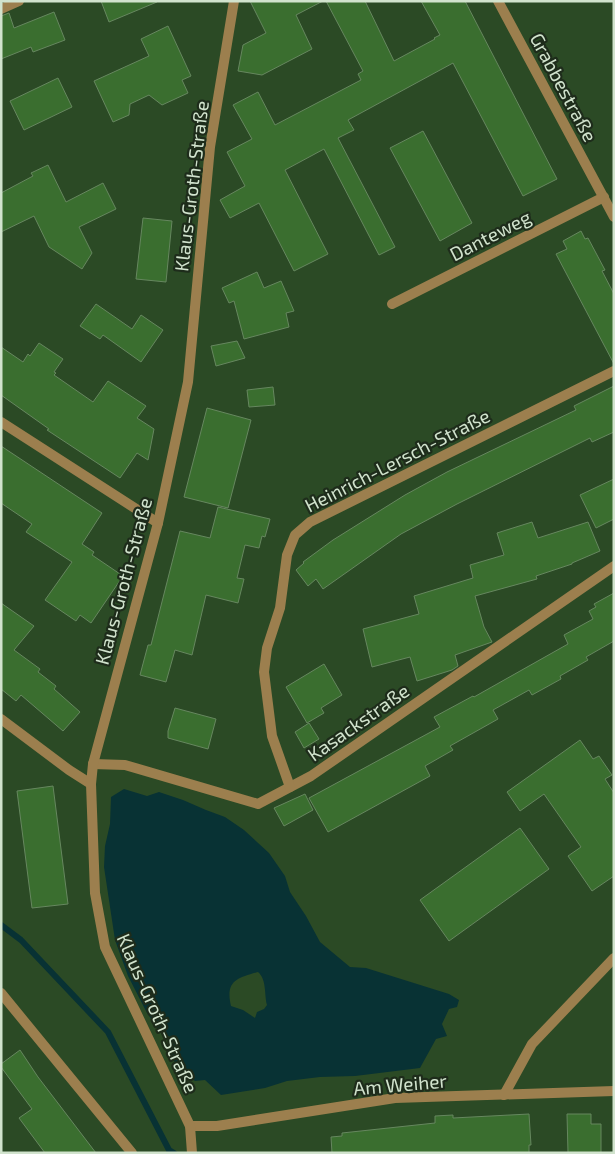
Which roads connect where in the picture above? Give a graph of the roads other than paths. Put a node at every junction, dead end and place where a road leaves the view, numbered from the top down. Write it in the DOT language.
graph roads {
  1 [pos="19,1"];
  2 [pos="234,1"];
  3 [pos="498,1"];
  4 [pos="1,9"];
  5 [pos="604,198"];
  6 [pos="614,217"];
  7 [pos="392,304"];
  8 [pos="614,371"];
  9 [pos="1,422"];
  10 [pos="158,523"];
  11 [pos="614,566"];
  12 [pos="1,719"];
  13 [pos="93,764"];
  14 [pos="91,784"];
  15 [pos="290,787"];
  16 [pos="614,958"];
  17 [pos="1,993"];
  18 [pos="614,1091"];
  19 [pos="504,1095"];
  20 [pos="190,1126"];
  21 [pos="132,1153"];
  22 [pos="192,1153"];
  1 -- 4 [label="street"];
  2 -- 10 [label="street, Klaus-Groth-Straße"];
  3 -- 5 [label="street, Grabbestraße"];
  5 -- 6 [label="street, Grabbestraße"];
  5 -- 7 [label="street, Danteweg"];
  8 -- 15 [label="street, Heinrich-Lersch-Straße"];
  9 -- 10 [label="street"];
  10 -- 13 [label="street, Klaus-Groth-Straße"];
  11 -- 15 [label="street, Kasackstraße"];
  12 -- 14 [label="street"];
  13 -- 14 [label="street, Klaus-Groth-Straße"];
  13 -- 15 [label="street, Kasackstraße"];
  14 -- 20 [label="street, Klaus-Groth-Straße"];
  16 -- 19 [label="street"];
  17 -- 21 [label="street"];
  18 -- 19 [label="street, Am Weiher"];
  19 -- 20 [label="street, Am Weiher"];
  20 -- 22 [label="street, Klaus-Groth-Straße"];
}
